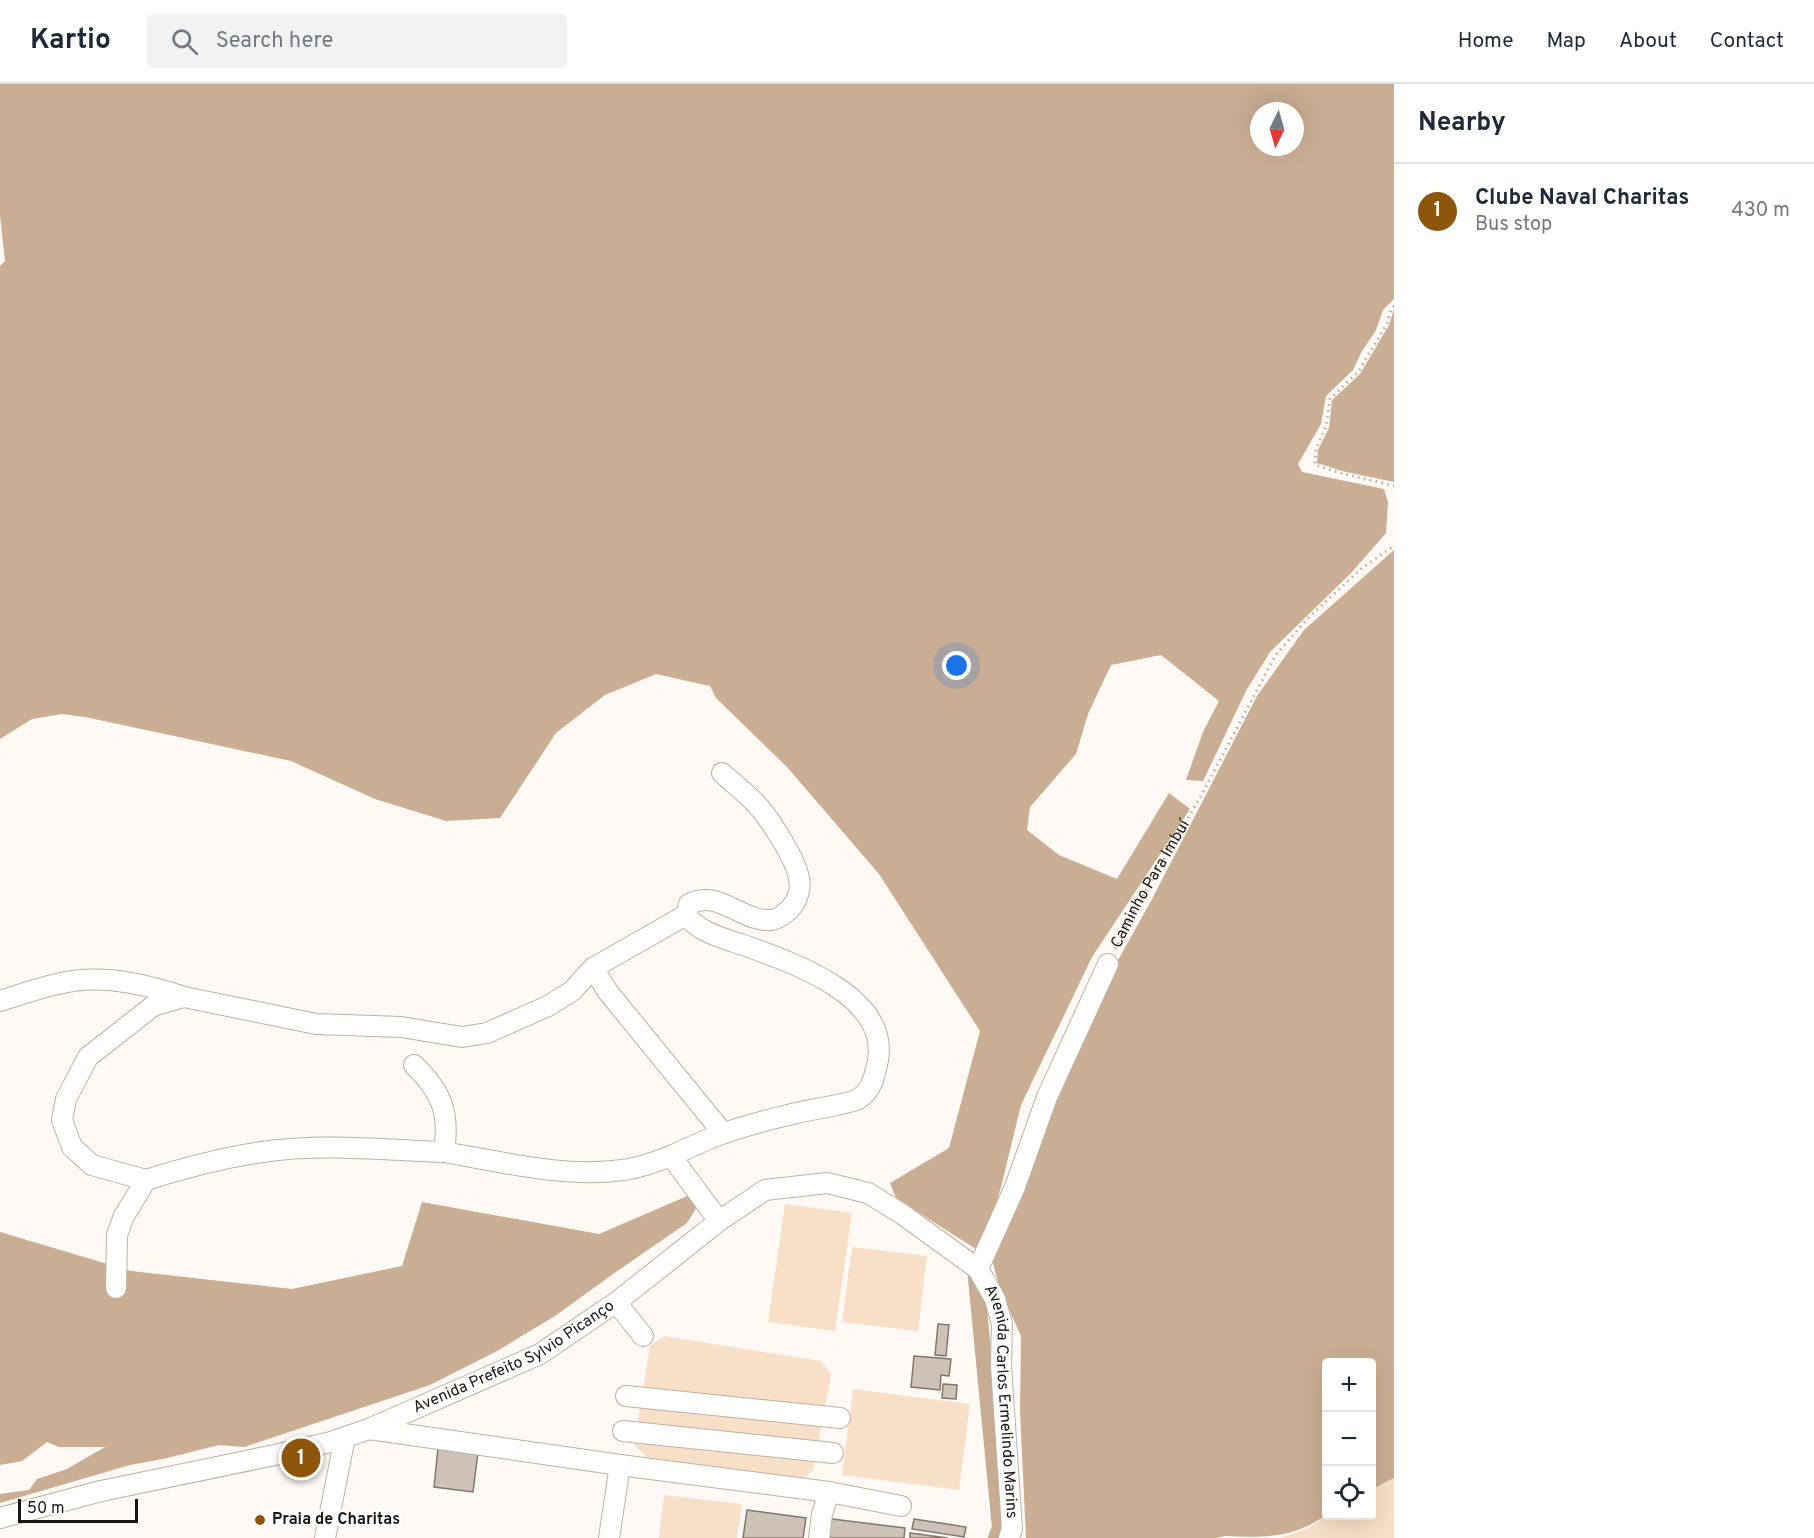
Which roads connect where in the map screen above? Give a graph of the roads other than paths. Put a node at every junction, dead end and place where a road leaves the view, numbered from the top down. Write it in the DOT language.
graph roads {
  1 [pos="722,773"];
  2 [pos="686,915"];
  3 [pos="1108,964"];
  4 [pos="593,968"];
  5 [pos="184,997"];
  6 [pos="0,1001"];
  7 [pos="414,1065"];
  8 [pos="723,1133"];
  9 [pos="444,1152"];
  10 [pos="671,1156"];
  11 [pos="146,1179"];
  12 [pos="718,1221"];
  13 [pos="978,1269"];
  14 [pos="116,1288"];
  15 [pos="618,1301"];
  16 [pos="643,1336"];
  17 [pos="626,1396"];
  18 [pos="840,1418"];
  19 [pos="369,1429"];
  20 [pos="623,1431"];
  21 [pos="338,1439"];
  22 [pos="833,1453"];
  23 [pos="620,1465"];
  24 [pos="829,1492"];
  25 [pos="901,1506"];
  26 [pos="0,1518"];
  27 [pos="325,1538"];
  28 [pos="609,1538"];
  29 [pos="819,1538"];
  30 [pos="1009,1538"];
  1 -- 2 [label="street"];
  2 -- 4 [label="street"];
  2 -- 8 [label="street"];
  3 -- 13 [label="street, Caminho Para Imbuí"];
  4 -- 5 [label="street"];
  4 -- 8 [label="street"];
  5 -- 6 [label="street"];
  5 -- 11 [label="street"];
  7 -- 9 [label="street"];
  8 -- 10 [label="street"];
  9 -- 10 [label="street"];
  9 -- 11 [label="street"];
  10 -- 12 [label="street"];
  11 -- 14 [label="street"];
  12 -- 13 [label="street, Avenida Prefeito Sylvio Picanço"];
  12 -- 15 [label="street, Avenida Prefeito Sylvio Picanço"];
  13 -- 30 [label="street, Avenida Carlos Ermelindo Marins"];
  15 -- 16 [label="street"];
  15 -- 19 [label="street, Avenida Prefeito Sylvio Picanço"];
  17 -- 18 [label="street"];
  19 -- 21 [label="street, Avenida Prefeito Sylvio Picanço"];
  19 -- 23 [label="street"];
  20 -- 22 [label="street"];
  21 -- 26 [label="street, Avenida Prefeito Sylvio Picanço"];
  21 -- 27 [label="street"];
  23 -- 24 [label="street"];
  23 -- 28 [label="street"];
  24 -- 25 [label="street"];
  24 -- 29 [label="street"];
}
